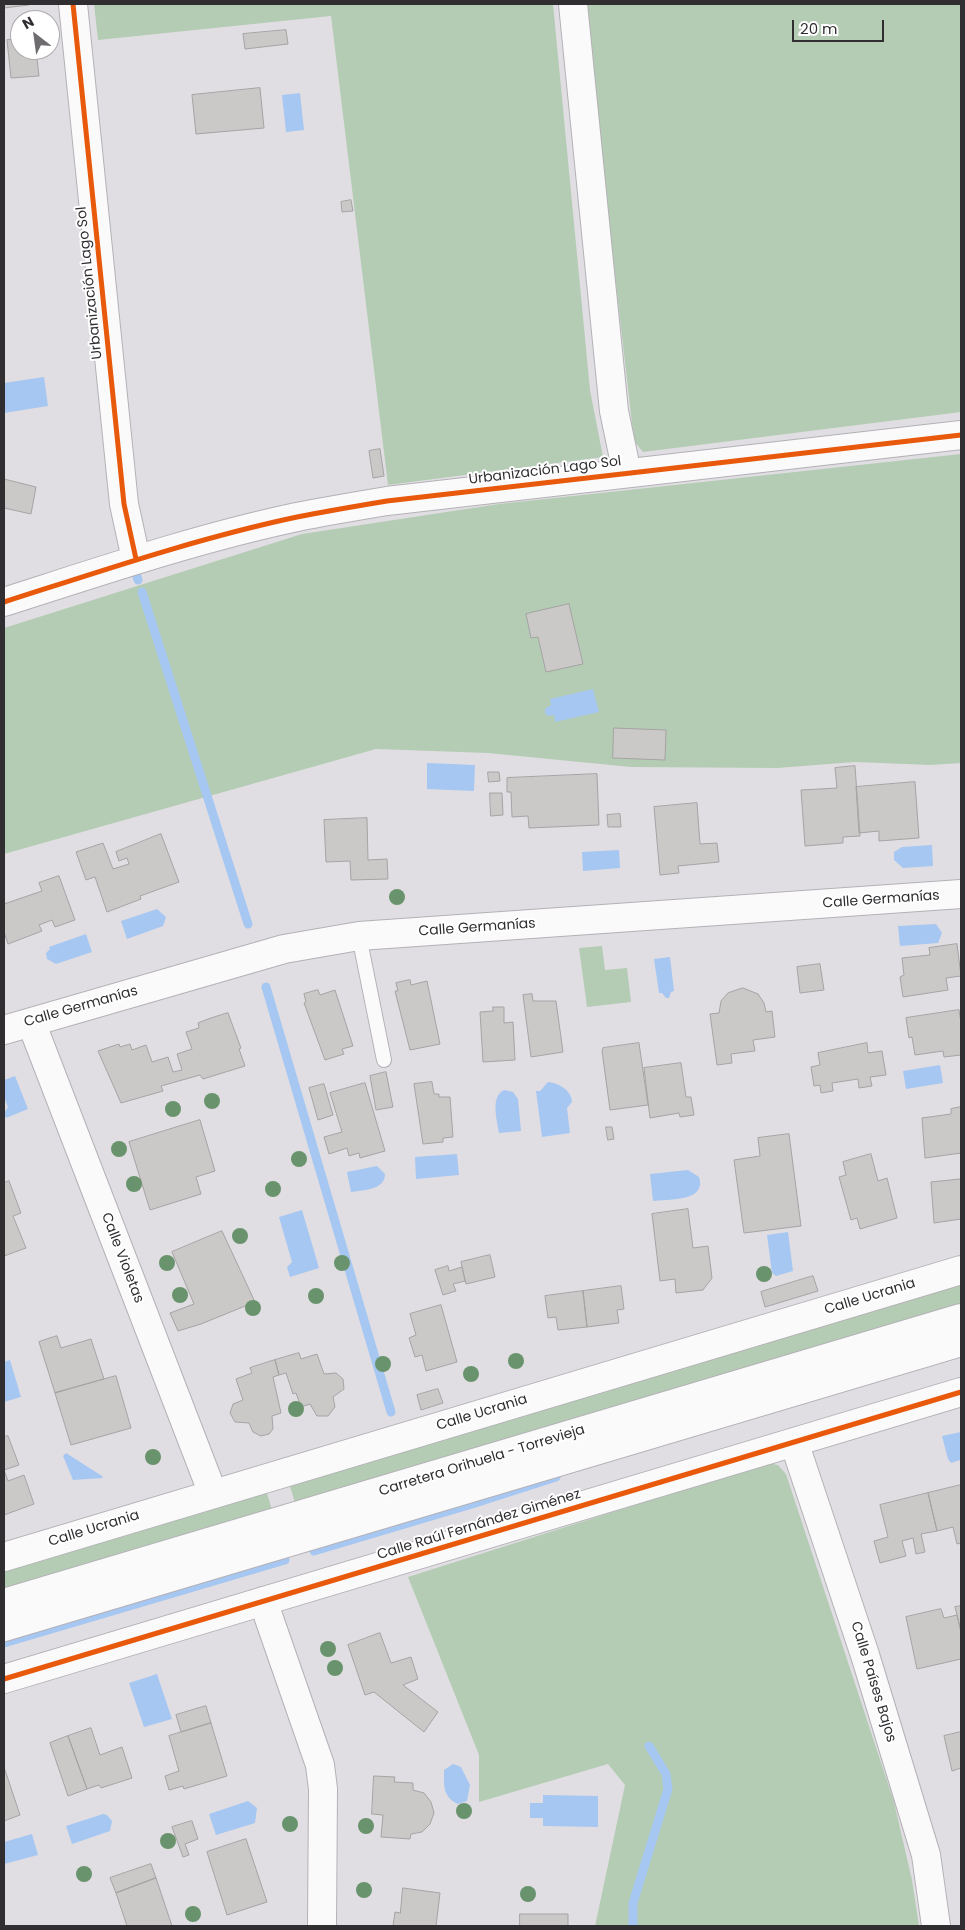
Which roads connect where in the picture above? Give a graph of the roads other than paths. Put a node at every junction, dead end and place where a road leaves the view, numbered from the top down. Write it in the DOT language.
graph roads {
  1 [pos="73,4"];
  2 [pos="573,4"];
  3 [pos="961,436"];
  4 [pos="627,473"];
  5 [pos="136,560"];
  6 [pos="4,602"];
  7 [pos="961,894"];
  8 [pos="360,936"];
  9 [pos="31,1022"];
  10 [pos="4,1030"];
  11 [pos="384,1060"];
  12 [pos="961,1270"];
  13 [pos="961,1318"];
  14 [pos="961,1342"];
  15 [pos="961,1392"];
  16 [pos="794,1442"];
  17 [pos="213,1494"];
  18 [pos="4,1557"];
  19 [pos="263,1601"];
  20 [pos="4,1603"];
  21 [pos="4,1627"];
  22 [pos="4,1679"];
  23 [pos="322,1926"];
  24 [pos="936,1926"];
  1 -- 5 [label="street, Urbanización Lago Sol"];
  2 -- 4 [label="street"];
  3 -- 4 [label="street, Urbanización Lago Sol"];
  4 -- 5 [label="street, Urbanización Lago Sol"];
  5 -- 6 [label="street, Urbanización Lago Sol"];
  7 -- 8 [label="street, Calle Germanías"];
  8 -- 9 [label="street, Calle Germanías"];
  8 -- 11 [label="lane"];
  9 -- 10 [label="street, Calle Germanías"];
  9 -- 17 [label="street, Calle Violetas"];
  12 -- 17 [label="street, Calle Ucrania"];
  13 -- 20 [label="street, Carretera Orihuela - Torrevieja"];
  14 -- 21 [label="street, Carretera Orihuela - Torrevieja"];
  15 -- 16 [label="street, Calle Raúl Fernández Giménez"];
  16 -- 19 [label="street, Calle Raúl Fernández Giménez"];
  16 -- 24 [label="street, Calle Países Bajos"];
  17 -- 18 [label="street, Calle Ucrania"];
  19 -- 22 [label="street, Calle Raúl Fernández Giménez"];
  19 -- 23 [label="street"];
}
